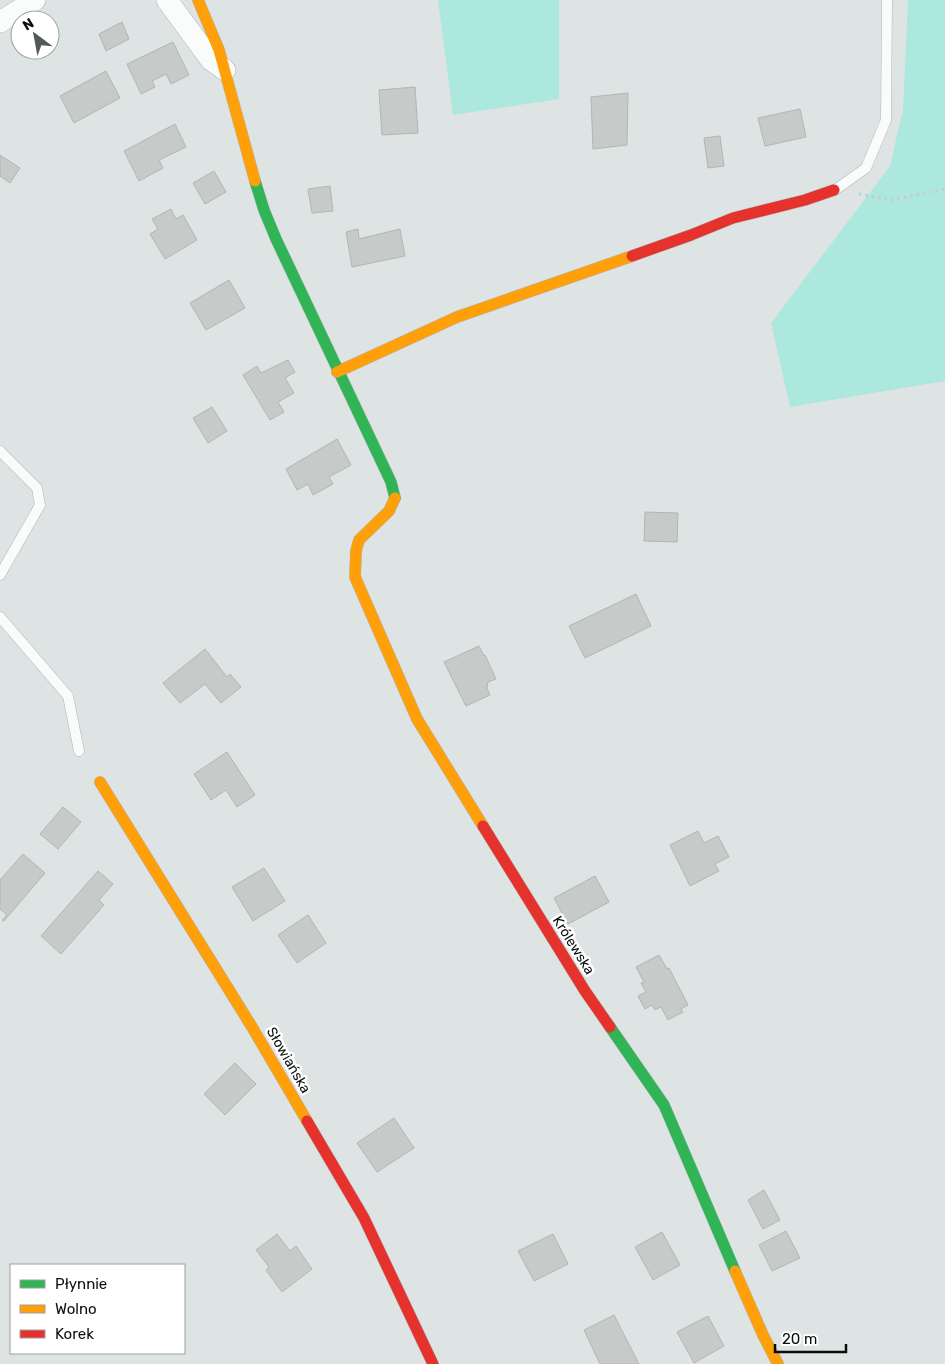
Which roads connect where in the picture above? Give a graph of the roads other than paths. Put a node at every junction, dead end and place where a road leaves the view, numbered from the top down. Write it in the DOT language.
graph roads {
  1 [pos="35,0"];
  2 [pos="167,0"];
  3 [pos="198,0"];
  4 [pos="887,0"];
  5 [pos="0,22"];
  6 [pos="225,70"];
  7 [pos="834,190"];
  8 [pos="337,372"];
  9 [pos="0,451"];
  10 [pos="0,575"];
  11 [pos="0,618"];
  12 [pos="79,751"];
  13 [pos="100,782"];
  14 [pos="433,1364"];
  15 [pos="778,1364"];
  1 -- 5 [label="street"];
  2 -- 6 [label="street"];
  3 -- 6 [label="street"];
  4 -- 7 [label="lane"];
  6 -- 8 [label="street"];
  7 -- 8 [label="street"];
  8 -- 15 [label="street, Królewska"];
  9 -- 10 [label="lane"];
  11 -- 12 [label="lane"];
  13 -- 14 [label="street, Słowiańska"];
}
